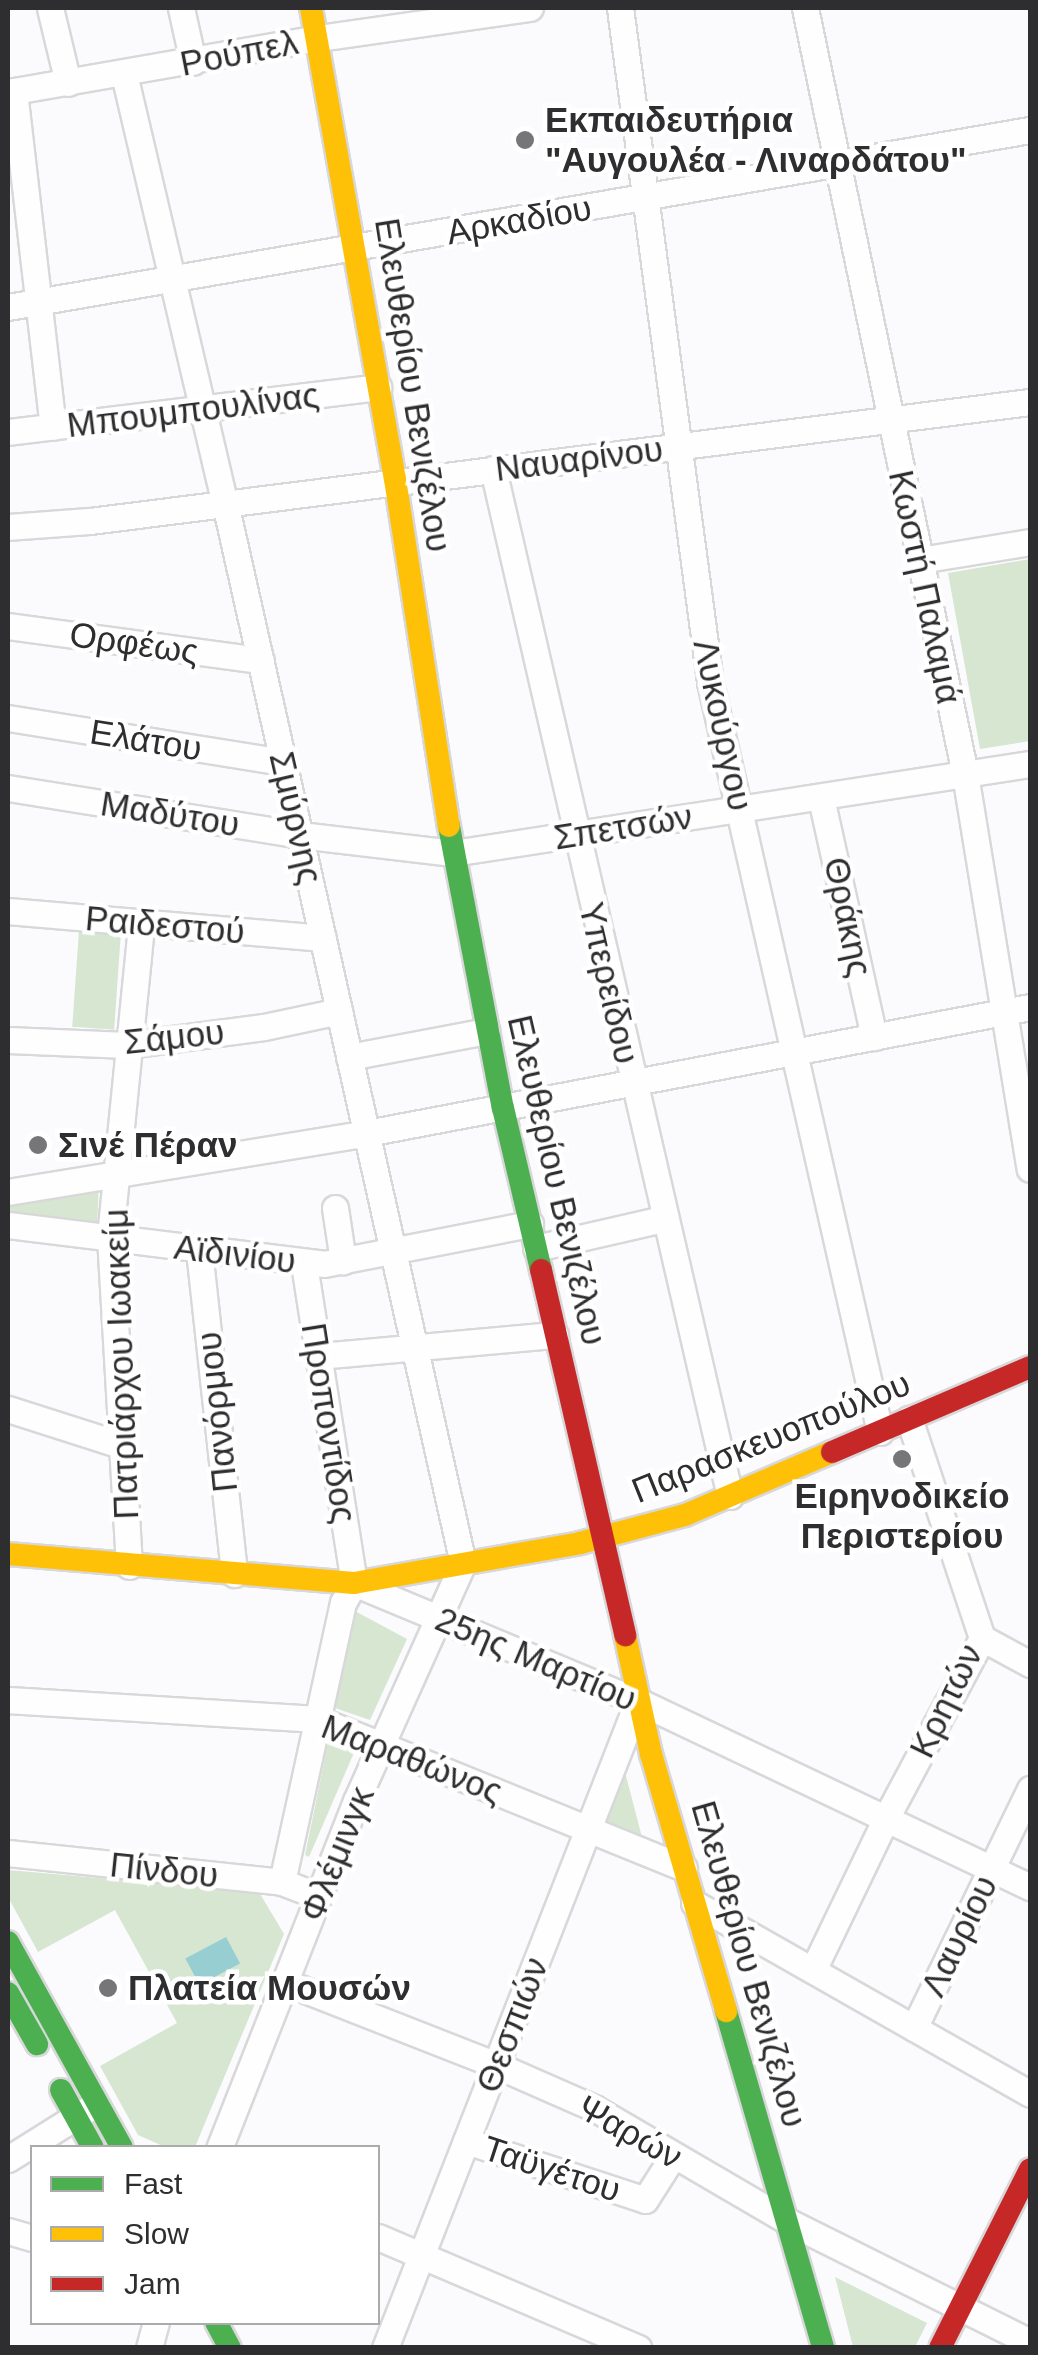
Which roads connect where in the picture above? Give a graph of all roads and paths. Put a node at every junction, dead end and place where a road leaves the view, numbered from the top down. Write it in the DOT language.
graph roads {
  1 [pos="50,8"];
  2 [pos="181,8"];
  3 [pos="311,8"];
  4 [pos="530,8"];
  5 [pos="620,8"];
  6 [pos="805,8"];
  7 [pos="318,38"];
  8 [pos="193,62"];
  9 [pos="124,74"];
  10 [pos="68,83"];
  11 [pos="11,92"];
  12 [pos="1030,130"];
  13 [pos="838,160"];
  14 [pos="648,196"];
  15 [pos="355,248"];
  16 [pos="171,280"];
  17 [pos="38,302"];
  18 [pos="8,307"];
  19 [pos="378,386"];
  20 [pos="1030,402"];
  21 [pos="203,410"];
  22 [pos="891,422"];
  23 [pos="53,427"];
  24 [pos="8,432"];
  25 [pos="677,448"];
  26 [pos="493,469"];
  27 [pos="394,479"];
  28 [pos="226,503"];
  29 [pos="8,527"];
  30 [pos="1030,542"];
  31 [pos="920,560"];
  32 [pos="8,626"];
  33 [pos="261,660"];
  34 [pos="8,718"];
  35 [pos="284,762"];
  36 [pos="1030,764"];
  37 [pos="965,774"];
  38 [pos="8,788"];
  39 [pos="822,798"];
  40 [pos="740,809"];
  41 [pos="574,834"];
  42 [pos="300,835"];
  43 [pos="453,853"];
  44 [pos="8,911"];
  45 [pos="140,924"];
  46 [pos="323,938"];
  47 [pos="1018,1009"];
  48 [pos="339,1010"];
  49 [pos="487,1031"];
  50 [pos="874,1037"];
  51 [pos="8,1040"];
  52 [pos="127,1045"];
  53 [pos="795,1052"];
  54 [pos="350,1057"];
  55 [pos="633,1082"];
  56 [pos="503,1108"];
  57 [pos="367,1133"];
  58 [pos="1030,1169"];
  59 [pos="117,1175"];
  60 [pos="8,1192"];
  61 [pos="335,1208"];
  62 [pos="663,1219"];
  63 [pos="8,1225"];
  64 [pos="533,1236"];
  65 [pos="110,1237"];
  66 [pos="199,1250"];
  67 [pos="393,1252"];
  68 [pos="343,1261"];
  69 [pos="304,1264"];
  70 [pos="555,1336"];
  71 [pos="415,1348"];
  72 [pos="319,1356"];
  73 [pos="1030,1368"];
  74 [pos="8,1409"];
  75 [pos="909,1419"];
  76 [pos="880,1432"];
  77 [pos="121,1445"];
  78 [pos="730,1496"];
  79 [pos="604,1538"];
  80 [pos="8,1554"];
  81 [pos="463,1563"];
  82 [pos="130,1566"];
  83 [pos="234,1574"];
  84 [pos="354,1582"];
  85 [pos="441,1620"];
  86 [pos="982,1638"];
  87 [pos="1030,1664"];
  88 [pos="8,1700"];
  89 [pos="638,1702"];
  90 [pos="317,1719"];
  91 [pos="384,1743"];
  92 [pos="1030,1789"];
  93 [pos="886,1818"];
  94 [pos="588,1830"];
  95 [pos="8,1854"];
  96 [pos="684,1868"];
  97 [pos="992,1868"];
  98 [pos="282,1882"];
  99 [pos="1030,1886"];
  100 [pos="318,1896"];
  101 [pos="694,1903"];
  102 [pos="8,1942"];
  103 [pos="812,1970"];
  104 [pos="287,1983"];
  105 [pos="8,1992"];
  106 [pos="914,2028"];
  107 [pos="496,2064"];
  108 [pos="1030,2094"];
  109 [pos="86,2110"];
  110 [pos="466,2141"];
  111 [pos="30,2145"];
  112 [pos="30,2145"];
  113 [pos="92,2145"];
  114 [pos="119,2145"];
  115 [pos="219,2145"];
  116 [pos="673,2156"];
  117 [pos="8,2159"];
  118 [pos="1030,2169"];
  119 [pos="789,2222"];
  120 [pos="380,2238"];
  121 [pos="422,2253"];
  122 [pos="960,2306"];
  123 [pos="192,2325"];
  124 [pos="218,2325"];
  125 [pos="1030,2342"];
  126 [pos="204,2348"];
  127 [pos="230,2348"];
  128 [pos="385,2348"];
  129 [pos="638,2348"];
  130 [pos="824,2348"];
  131 [pos="940,2348"];
  1 -- 10 [label="street"];
  2 -- 8 [label="street"];
  3 -- 7 [label="street, Ελευθερίου Βενιζέλου"];
  4 -- 7 [label="street, Ρούπελ"];
  5 -- 14 [label="street, Λυκούργου"];
  6 -- 13 [label="street, Κωστή Παλαμά"];
  7 -- 8 [label="street, Ρούπελ"];
  7 -- 15 [label="street, Ελευθερίου Βενιζέλου"];
  8 -- 9 [label="street, Ρούπελ"];
  9 -- 10 [label="street, Ρούπελ"];
  9 -- 16 [label="street, Σμύρνης"];
  10 -- 11 [label="street, Ρούπελ"];
  11 -- 17 [label="street"];
  12 -- 13 [label="street, Αρκαδίου"];
  13 -- 14 [label="street, Αρκαδίου"];
  13 -- 22 [label="street, Κωστή Παλαμά"];
  14 -- 15 [label="street, Αρκαδίου"];
  14 -- 25 [label="street, Λυκούργου"];
  15 -- 16 [label="street, Αρκαδίου"];
  15 -- 19 [label="street, Ελευθερίου Βενιζέλου"];
  16 -- 17 [label="street, Αρκαδίου"];
  16 -- 21 [label="street, Σμύρνης"];
  17 -- 18 [label="street, Αρκαδίου"];
  17 -- 23 [label="street"];
  19 -- 21 [label="street, Μπουμπουλίνας"];
  19 -- 27 [label="street, Ελευθερίου Βενιζέλου"];
  20 -- 22 [label="street, Ναυαρίνου"];
  21 -- 23 [label="street, Μπουμπουλίνας"];
  21 -- 28 [label="street, Σμύρνης"];
  22 -- 25 [label="street, Ναυαρίνου"];
  22 -- 31 [label="street, Κωστή Παλαμά"];
  23 -- 24 [label="street, Μπουμπουλίνας"];
  25 -- 26 [label="street, Ναυαρίνου"];
  25 -- 40 [label="street, Λυκούργου"];
  26 -- 27 [label="street, Ναυαρίνου"];
  26 -- 41 [label="street, Υπερείδου"];
  27 -- 28 [label="street, Ναυαρίνου"];
  27 -- 43 [label="street, Ελευθερίου Βενιζέλου"];
  28 -- 29 [label="street, Ναυαρίνου"];
  28 -- 33 [label="street, Σμύρνης"];
  30 -- 31 [label="street"];
  31 -- 37 [label="street, Κωστή Παλαμά"];
  32 -- 33 [label="street, Ορφέως"];
  33 -- 35 [label="street, Σμύρνης"];
  34 -- 35 [label="street, Ελάτου"];
  35 -- 42 [label="street, Σμύρνης"];
  36 -- 37 [label="street, Σπετσών"];
  37 -- 39 [label="street, Σπετσών"];
  37 -- 47 [label="street, Κωστή Παλαμά"];
  38 -- 42 [label="street, Μαδύτου"];
  39 -- 40 [label="street, Σπετσών"];
  39 -- 50 [label="street, Θράκης"];
  40 -- 41 [label="street, Σπετσών"];
  40 -- 53 [label="street, Λυκούργου"];
  41 -- 43 [label="street, Σπετσών"];
  41 -- 55 [label="street, Υπερείδου"];
  42 -- 43 [label="street, Μαδύτου"];
  42 -- 46 [label="street, Σμύρνης"];
  43 -- 49 [label="street, Ελευθερίου Βενιζέλου"];
  44 -- 45 [label="street, Ραιδεστού"];
  45 -- 46 [label="street, Ραιδεστού"];
  45 -- 52 [label="street, Πατριάρχου Ιωακείμ"];
  46 -- 48 [label="street, Σμύρνης"];
  47 -- 50 [label="street"];
  47 -- 58 [label="street, Κωστή Παλαμά"];
  48 -- 52 [label="street, Σάμου"];
  48 -- 54 [label="street, Σμύρνης"];
  49 -- 54 [label="street"];
  49 -- 56 [label="street, Ελευθερίου Βενιζέλου"];
  50 -- 53 [label="street"];
  51 -- 52 [label="street, Σάμου"];
  52 -- 59 [label="street, Πατριάρχου Ιωακείμ"];
  53 -- 55 [label="street"];
  53 -- 76 [label="street, Λυκούργου"];
  54 -- 57 [label="street, Σμύρνης"];
  55 -- 56 [label="street"];
  55 -- 62 [label="street, Υπερείδου"];
  56 -- 57 [label="street"];
  56 -- 64 [label="street, Ελευθερίου Βενιζέλου"];
  57 -- 59 [label="street"];
  57 -- 67 [label="street, Σμύρνης"];
  59 -- 60 [label="street"];
  59 -- 65 [label="street, Πατριάρχου Ιωακείμ"];
  61 -- 68 [label="street, Αϊδινίου"];
  62 -- 64 [label="street, Αϊδινίου"];
  62 -- 78 [label="street, Υπερείδου"];
  63 -- 65 [label="street, Αϊδινίου"];
  64 -- 67 [label="street, Αϊδινίου"];
  64 -- 70 [label="street, Ελευθερίου Βενιζέλου"];
  65 -- 66 [label="street, Αϊδινίου"];
  65 -- 77 [label="street, Πατριάρχου Ιωακείμ"];
  66 -- 69 [label="street, Αϊδινίου"];
  66 -- 83 [label="street, Πανόρμου"];
  67 -- 68 [label="street, Αϊδινίου"];
  67 -- 71 [label="street, Σμύρνης"];
  68 -- 69 [label="street, Αϊδινίου"];
  69 -- 72 [label="street, Προποντίδος"];
  70 -- 71 [label="street"];
  70 -- 79 [label="street, Ελευθερίου Βενιζέλου"];
  71 -- 72 [label="street"];
  71 -- 81 [label="street, Σμύρνης"];
  72 -- 84 [label="street, Προποντίδος"];
  73 -- 75 [label="street, Παρασκευοπούλου"];
  74 -- 77 [label="street"];
  75 -- 76 [label="street, Παρασκευοπούλου"];
  75 -- 86 [label="street, Κρητών"];
  76 -- 78 [label="street, Παρασκευοπούλου"];
  77 -- 82 [label="street, Πατριάρχου Ιωακείμ"];
  78 -- 79 [label="street, Παρασκευοπούλου"];
  79 -- 81 [label="street, Παρασκευοπούλου"];
  79 -- 89 [label="street, Ελευθερίου Βενιζέλου"];
  80 -- 82 [label="street, 25ης Μαρτίου"];
  81 -- 84 [label="street, Παρασκευοπούλου"];
  81 -- 85 [label="street, Φλέμινγκ"];
  82 -- 83 [label="street, 25ης Μαρτίου"];
  83 -- 84 [label="street, 25ης Μαρτίου"];
  84 -- 85 [label="street, 25ης Μαρτίου"];
  84 -- 90 [label="street, Φλέμινγκ"];
  85 -- 89 [label="street, 25ης Μαρτίου"];
  85 -- 91 [label="street, Φλέμινγκ"];
  86 -- 87 [label="street"];
  86 -- 93 [label="street, Κρητών"];
  88 -- 90 [label="street, Μαραθώνος"];
  89 -- 93 [label="street, 25ης Μαρτίου"];
  89 -- 94 [label="street, Θεσπιών"];
  89 -- 96 [label="street, Ελευθερίου Βενιζέλου"];
  90 -- 91 [label="street, Μαραθώνος"];
  90 -- 98 [label="street, Φλέμινγκ"];
  91 -- 94 [label="street, Μαραθώνος"];
  91 -- 100 [label="street, Φλέμινγκ"];
  92 -- 97 [label="street, Λαυρίου"];
  93 -- 97 [label="street, 25ης Μαρτίου"];
  93 -- 103 [label="street, Κρητών"];
  94 -- 96 [label="street, Μαραθώνος"];
  94 -- 107 [label="street, Θεσπιών"];
  95 -- 98 [label="street, Πίνδου"];
  96 -- 101 [label="street, Ελευθερίου Βενιζέλου"];
  97 -- 99 [label="street, 25ης Μαρτίου"];
  97 -- 106 [label="street, Λαυρίου"];
  98 -- 100 [label="street, Πίνδου"];
  100 -- 104 [label="street, Φλέμινγκ"];
  101 -- 103 [label="street"];
  101 -- 119 [label="street, Ελευθερίου Βενιζέλου"];
  102 -- 109 [label="street"];
  103 -- 106 [label="street"];
  104 -- 107 [label="street, Ψαρών"];
  104 -- 115 [label="street, Φλέμινγκ"];
  105 -- 109 [label="street"];
  106 -- 108 [label="street"];
  107 -- 110 [label="street, Θεσπιών"];
  107 -- 116 [label="street, Ψαρών"];
  109 -- 112 [label="street"];
  109 -- 113 [label="street"];
  109 -- 114 [label="street"];
  110 -- 116 [label="street, Ταϋγέτου"];
  110 -- 121 [label="street, Θεσπιών"];
  111 -- 117 [label="street"];
  116 -- 119 [label="street, Ψαρών"];
  118 -- 122 [label="street"];
  119 -- 122 [label="street, Ψαρών"];
  119 -- 130 [label="street, Ελευθερίου Βενιζέλου"];
  120 -- 121 [label="street"];
  121 -- 128 [label="street, Θεσπιών"];
  121 -- 129 [label="street"];
  122 -- 125 [label="street, Ψαρών"];
  122 -- 131 [label="street"];
  123 -- 126 [label="street"];
  124 -- 127 [label="street"];
}
